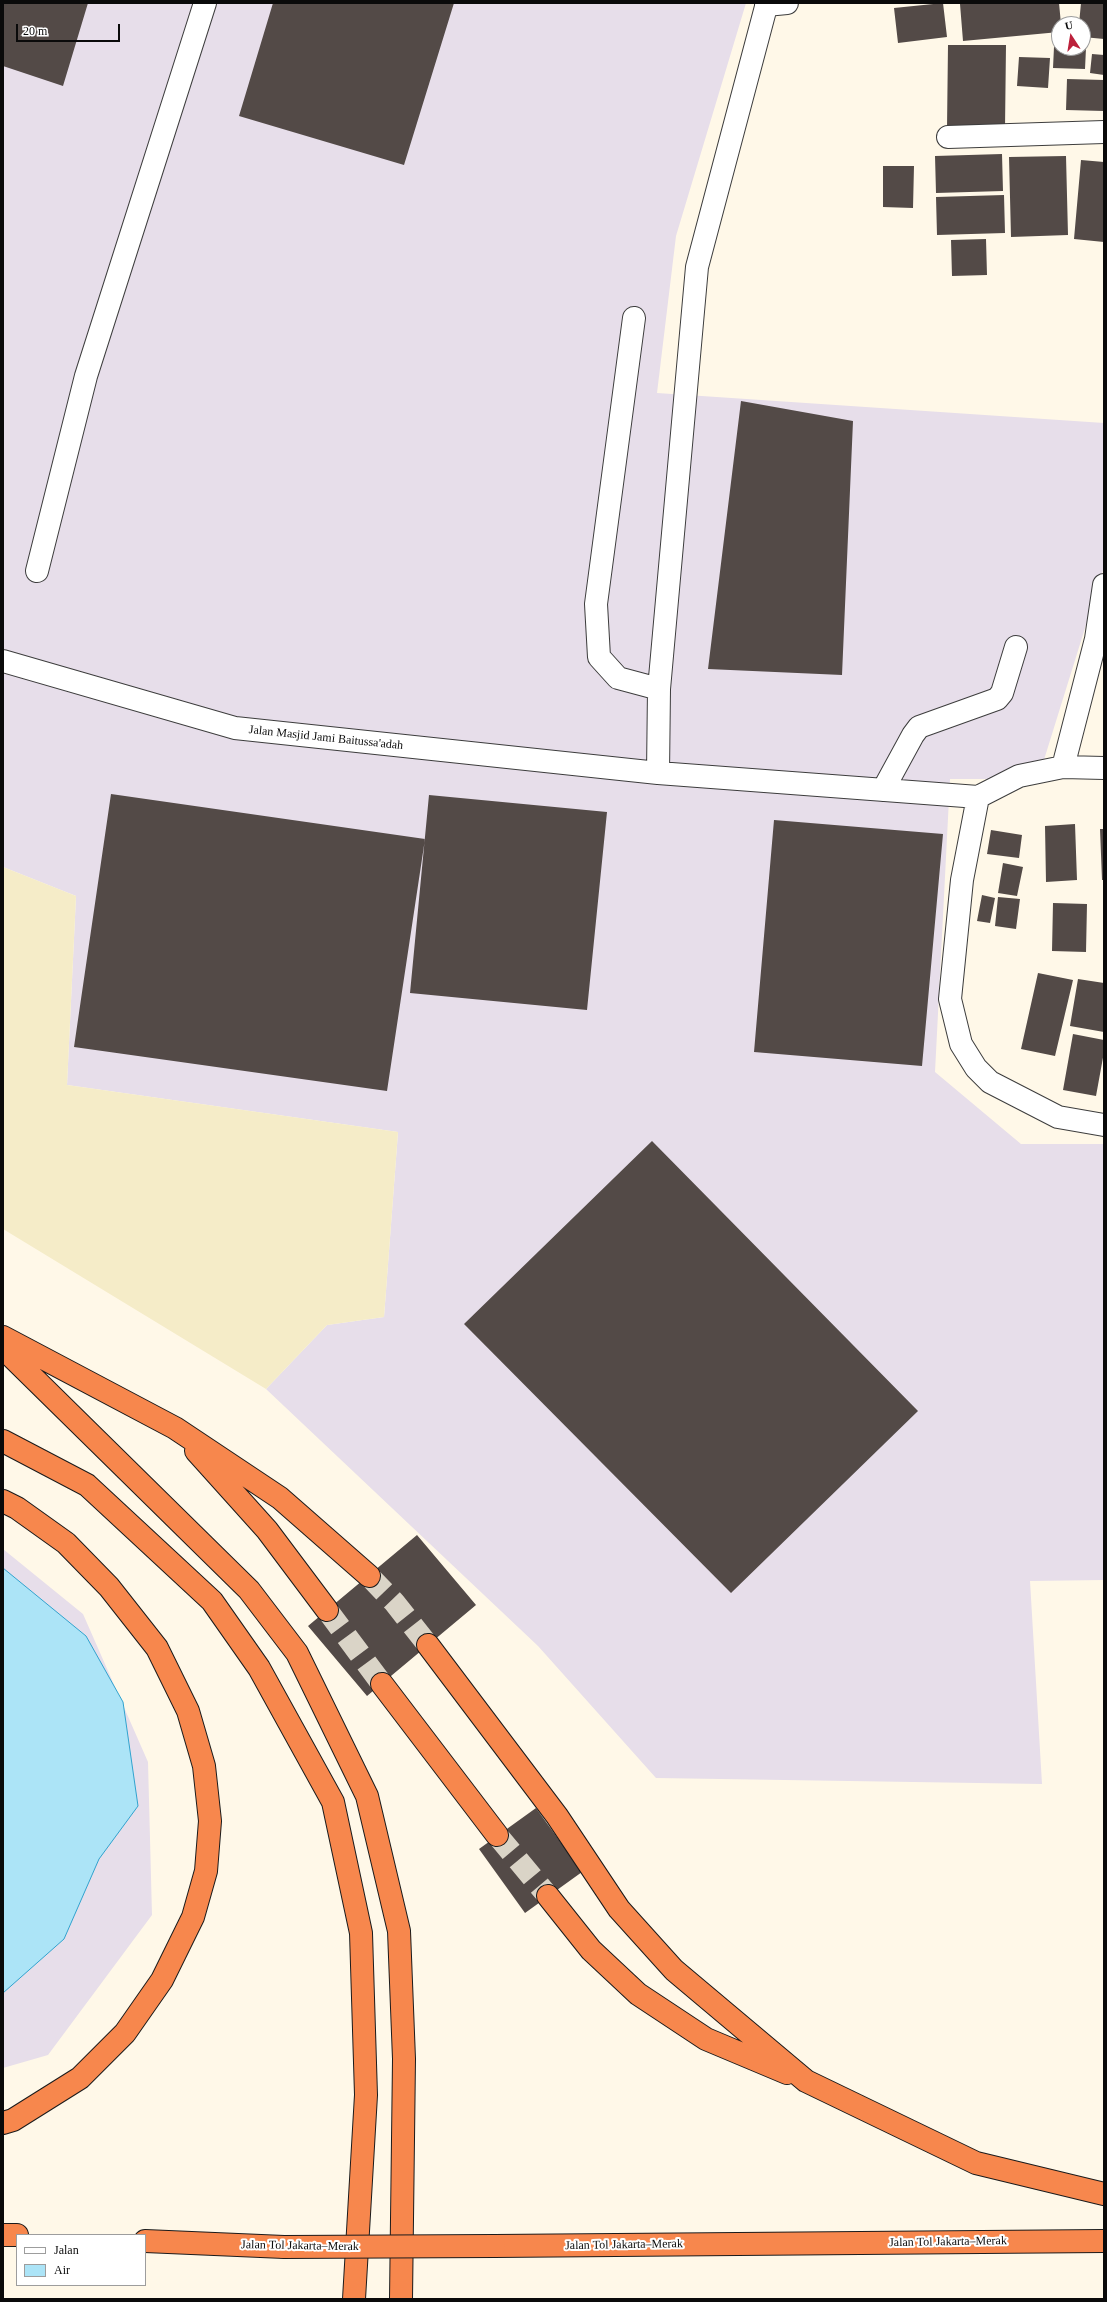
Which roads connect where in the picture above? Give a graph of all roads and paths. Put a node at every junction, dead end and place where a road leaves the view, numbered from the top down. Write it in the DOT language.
graph roads {
  1 [pos="205,3"];
  2 [pos="774,4"];
  3 [pos="1104,132"];
  4 [pos="948,137"];
  5 [pos="634,318"];
  6 [pos="37,570"];
  7 [pos="1104,585"];
  8 [pos="1100,639"];
  9 [pos="1016,647"];
  10 [pos="3,661"];
  11 [pos="659,689"];
  12 [pos="1063,767"];
  13 [pos="1104,768"];
  14 [pos="658,773"];
  15 [pos="883,790"];
  16 [pos="978,797"];
  17 [pos="1104,1125"];
  18 [pos="3,1337"];
  19 [pos="3,1348"];
  20 [pos="175,1428"];
  21 [pos="6,1441"];
  22 [pos="3,1501"];
  23 [pos="369,1576"];
  24 [pos="327,1610"];
  25 [pos="428,1645"];
  26 [pos="382,1684"];
  27 [pos="497,1835"];
  28 [pos="548,1896"];
  29 [pos="806,2082"];
  30 [pos="3,2123"];
  31 [pos="1104,2194"];
  32 [pos="3,2235"];
  33 [pos="16,2235"];
  34 [pos="1104,2240"];
  35 [pos="146,2241"];
  36 [pos="354,2299"];
  37 [pos="401,2299"];
  1 -- 6 [label="street"];
  2 -- 11 [label="street"];
  3 -- 4 [label="street"];
  5 -- 11 [label="street"];
  7 -- 8 [label="street"];
  8 -- 12 [label="street"];
  9 -- 15 [label="street"];
  10 -- 14 [label="street, Jalan Masjid Jami Baitussa'adah"];
  11 -- 14 [label="street"];
  12 -- 13 [label="street"];
  12 -- 16 [label="street"];
  14 -- 15 [label="street, Jalan Masjid Jami Baitussa'adah"];
  15 -- 16 [label="street, Jalan Masjid Jami Baitussa'adah"];
  16 -- 17 [label="street"];
  18 -- 20 [label="highway"];
  19 -- 37 [label="highway"];
  20 -- 23 [label="highway"];
  20 -- 24 [label="highway"];
  21 -- 36 [label="highway"];
  22 -- 30 [label="highway"];
  25 -- 29 [label="highway"];
  26 -- 27 [label="highway"];
  28 -- 29 [label="highway"];
  29 -- 31 [label="highway"];
  32 -- 33 [label="highway"];
  34 -- 35 [label="highway, Jalan Tol Jakarta–Merak, bridge"];
}
